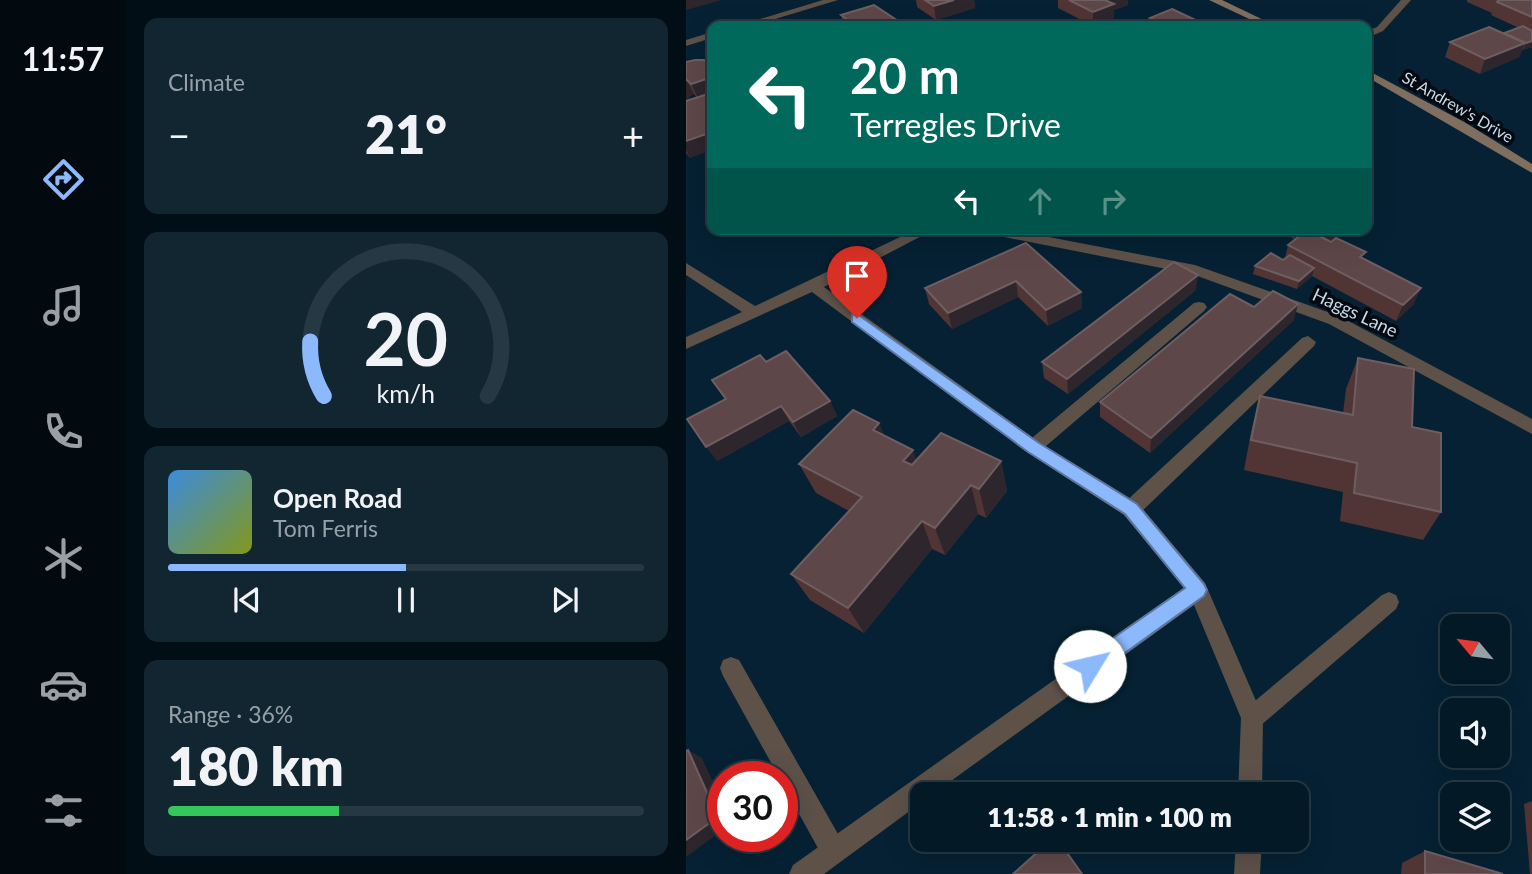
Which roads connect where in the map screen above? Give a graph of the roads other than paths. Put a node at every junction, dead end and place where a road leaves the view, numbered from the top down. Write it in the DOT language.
graph roads {
  1 [pos="833,0"];
  2 [pos="1213,0"];
  3 [pos="1406,0"];
  4 [pos="760,21"];
  5 [pos="1260,21"];
  6 [pos="1372,33"];
  7 [pos="707,37"];
  8 [pos="686,43"];
  9 [pos="1372,76"];
  10 [pos="1532,169"];
  11 [pos="916,235"];
  12 [pos="1015,235"];
  13 [pos="686,268"];
  14 [pos="813,286"];
  15 [pos="1199,307"];
  16 [pos="753,312"];
  17 [pos="1308,342"];
  18 [pos="686,343"];
  19 [pos="1532,427"];
  20 [pos="1033,447"];
  21 [pos="1131,509"];
  22 [pos="1198,590"];
  23 [pos="1389,602"];
  24 [pos="731,668"];
  25 [pos="1252,718"];
  26 [pos="1250,782"];
  27 [pos="833,850"];
  28 [pos="1248,852"];
  29 [pos="802,874"];
  30 [pos="1247,874"];
  1 -- 4 [label="street"];
  2 -- 5 [label="street"];
  3 -- 6 [label="street"];
  7 -- 8 [label="street"];
  9 -- 10 [label="street, St Andrew's Drive"];
  11 -- 14 [label="street"];
  12 -- 19 [label="street, Haggs Lane"];
  13 -- 16 [label="street"];
  14 -- 16 [label="street"];
  14 -- 20 [label="street"];
  15 -- 20 [label="street"];
  16 -- 18 [label="street"];
  17 -- 21 [label="street"];
  20 -- 21 [label="street"];
  21 -- 22 [label="street"];
  22 -- 25 [label="street"];
  22 -- 27 [label="street"];
  23 -- 25 [label="street"];
  24 -- 27 [label="street"];
  25 -- 26 [label="street"];
  27 -- 29 [label="street"];
  28 -- 30 [label="street"];
}
